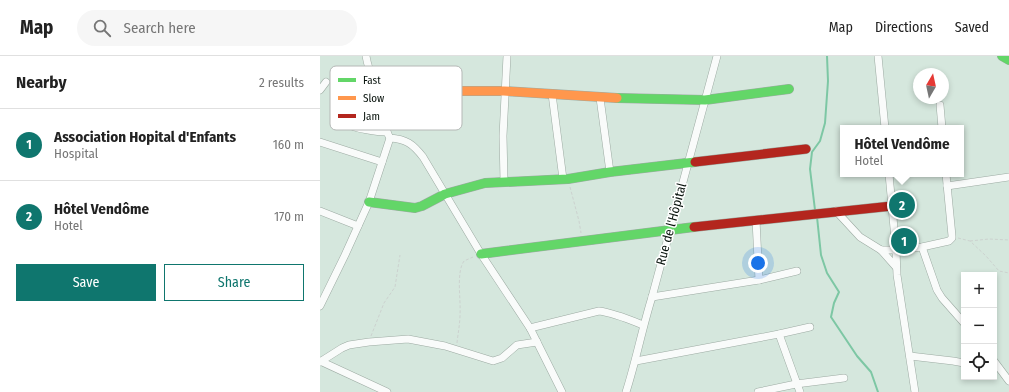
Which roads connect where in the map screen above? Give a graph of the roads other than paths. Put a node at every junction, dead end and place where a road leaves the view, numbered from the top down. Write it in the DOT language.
graph roads {
  1 [pos="366,56"];
  2 [pos="507,56"];
  3 [pos="717,56"];
  4 [pos="878,56"];
  5 [pos="1002,56"];
  6 [pos="1009,60"];
  7 [pos="368,66"];
  8 [pos="326,82"];
  9 [pos="789,89"];
  10 [pos="320,90"];
  11 [pos="462,91"];
  12 [pos="504,91"];
  13 [pos="552,94"];
  14 [pos="600,98"];
  15 [pos="705,100"];
  16 [pos="940,105"];
  17 [pos="885,125"];
  18 [pos="942,125"];
  19 [pos="368,130"];
  20 [pos="387,130"];
  21 [pos="388,135"];
  22 [pos="320,142"];
  23 [pos="806,149"];
  24 [pos="382,162"];
  25 [pos="687,164"];
  26 [pos="610,172"];
  27 [pos="889,177"];
  28 [pos="946,177"];
  29 [pos="1009,177"];
  30 [pos="565,179"];
  31 [pos="504,181"];
  32 [pos="948,186"];
  33 [pos="445,194"];
  34 [pos="369,202"];
  35 [pos="892,206"];
  36 [pos="320,211"];
  37 [pos="836,211"];
  38 [pos="756,220"];
  39 [pos="358,226"];
  40 [pos="669,231"];
  41 [pos="922,247"];
  42 [pos="881,250"];
  43 [pos="896,250"];
  44 [pos="481,254"];
  45 [pos="896,267"];
  46 [pos="797,271"];
  47 [pos="759,280"];
  48 [pos="323,292"];
  49 [pos="652,297"];
  50 [pos="320,306"];
  51 [pos="961,320"];
  52 [pos="643,325"];
  53 [pos="810,327"];
  54 [pos="530,328"];
  55 [pos="779,334"];
  56 [pos="537,342"];
  57 [pos="910,356"];
  58 [pos="320,361"];
  59 [pos="636,361"];
  60 [pos="961,362"];
  61 [pos="997,365"];
  62 [pos="997,374"];
  63 [pos="844,378"];
  64 [pos="1007,378"];
  65 [pos="796,384"];
  66 [pos="387,392"];
  67 [pos="562,392"];
  68 [pos="626,392"];
  69 [pos="758,392"];
  70 [pos="800,392"];
  71 [pos="915,392"];
  1 -- 7 [label="street"];
  2 -- 12 [label="street"];
  3 -- 15 [label="street, Rue de l'Hôpital"];
  4 -- 17 [label="street"];
  5 -- 6 [label="main road"];
  8 -- 10 [label="street"];
  9 -- 15 [label="main road"];
  11 -- 12 [label="main road"];
  12 -- 13 [label="main road"];
  12 -- 31 [label="street"];
  13 -- 14 [label="main road"];
  13 -- 30 [label="street"];
  14 -- 15 [label="main road"];
  14 -- 26 [label="street"];
  15 -- 25 [label="street, Rue de l'Hôpital"];
  16 -- 18 [label="street"];
  19 -- 21 [label="street"];
  20 -- 21 [label="street"];
  21 -- 24 [label="street"];
  21 -- 33 [label="street"];
  22 -- 24 [label="street"];
  23 -- 25 [label="main road"];
  24 -- 34 [label="street"];
  25 -- 26 [label="main road"];
  25 -- 40 [label="street, Rue de l'Hôpital"];
  26 -- 30 [label="main road"];
  27 -- 35 [label="street"];
  28 -- 32 [label="street"];
  29 -- 32 [label="street"];
  30 -- 31 [label="main road"];
  31 -- 33 [label="main road"];
  32 -- 41 [label="street"];
  33 -- 34 [label="main road"];
  33 -- 44 [label="street"];
  34 -- 39 [label="street"];
  35 -- 37 [label="main road"];
  35 -- 43 [label="street"];
  36 -- 39 [label="street"];
  37 -- 38 [label="main road"];
  37 -- 42 [label="street"];
  38 -- 40 [label="main road"];
  38 -- 47 [label="street"];
  39 -- 48 [label="street"];
  40 -- 44 [label="main road"];
  40 -- 49 [label="street, Rue de l'Hôpital"];
  41 -- 43 [label="street"];
  41 -- 51 [label="street"];
  42 -- 43 [label="street"];
  42 -- 45 [label="street"];
  43 -- 45 [label="street"];
  44 -- 54 [label="street"];
  45 -- 57 [label="street"];
  46 -- 47 [label="street"];
  47 -- 49 [label="street"];
  48 -- 50 [label="street"];
  49 -- 52 [label="street, Rue de l'Hôpital"];
  52 -- 54 [label="street"];
  52 -- 59 [label="street, Rue de l'Hôpital"];
  53 -- 55 [label="street"];
  54 -- 56 [label="street"];
  55 -- 59 [label="street"];
  55 -- 65 [label="street"];
  56 -- 58 [label="street"];
  56 -- 67 [label="street"];
  57 -- 60 [label="street"];
  57 -- 71 [label="street"];
  58 -- 66 [label="street"];
  59 -- 68 [label="street, Rue de l'Hôpital"];
  61 -- 64 [label="street"];
  62 -- 64 [label="street"];
  63 -- 65 [label="street"];
  65 -- 69 [label="street"];
  65 -- 70 [label="street"];
}
